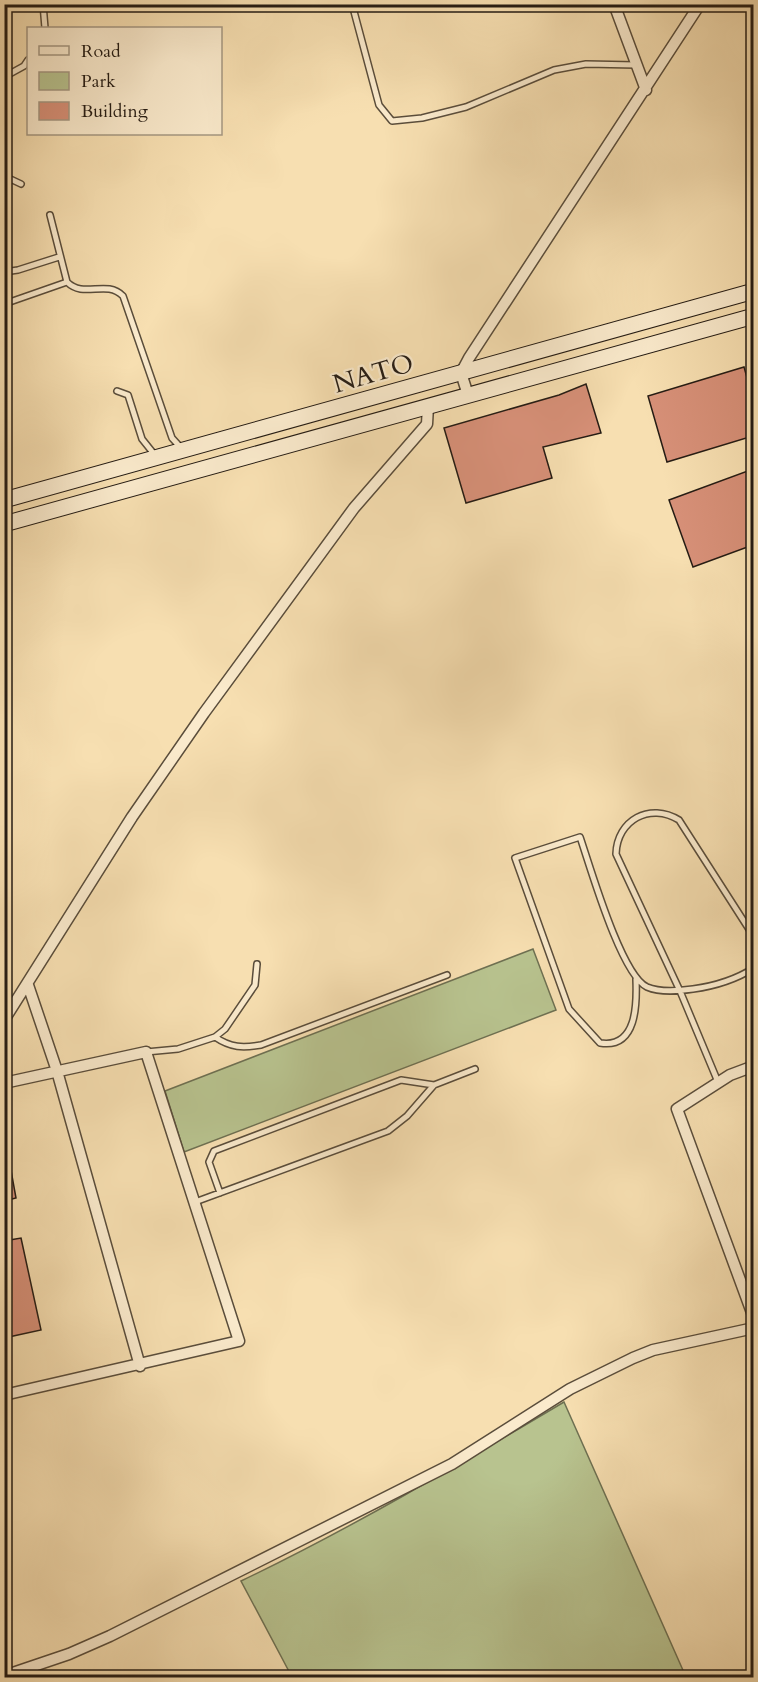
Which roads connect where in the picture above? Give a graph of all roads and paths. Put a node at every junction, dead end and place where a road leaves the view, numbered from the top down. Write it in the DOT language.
graph roads {
  1 [pos="43,4"];
  2 [pos="352,4"];
  3 [pos="614,4"];
  4 [pos="699,4"];
  5 [pos="45,27"];
  6 [pos="27,62"];
  7 [pos="636,65"];
  8 [pos="4,77"];
  9 [pos="646,90"];
  10 [pos="4,176"];
  11 [pos="21,184"];
  12 [pos="50,215"];
  13 [pos="60,257"];
  14 [pos="4,272"];
  15 [pos="67,282"];
  16 [pos="753,291"];
  17 [pos="4,304"];
  18 [pos="753,316"];
  19 [pos="462,373"];
  20 [pos="117,391"];
  21 [pos="468,395"];
  22 [pos="428,406"];
  23 [pos="184,450"];
  24 [pos="162,456"];
  25 [pos="4,500"];
  26 [pos="4,524"];
  27 [pos="753,937"];
  28 [pos="257,964"];
  29 [pos="753,968"];
  30 [pos="447,975"];
  31 [pos="636,979"];
  32 [pos="28,985"];
  33 [pos="680,991"];
  34 [pos="4,1020"];
  35 [pos="215,1037"];
  36 [pos="146,1052"];
  37 [pos="753,1066"];
  38 [pos="475,1069"];
  39 [pos="57,1071"];
  40 [pos="718,1082"];
  41 [pos="4,1083"];
  42 [pos="434,1085"];
  43 [pos="220,1193"];
  44 [pos="195,1202"];
  45 [pos="753,1318"];
  46 [pos="753,1328"];
  47 [pos="140,1366"];
  48 [pos="4,1395"];
  49 [pos="4,1676"];
  1 -- 5 [label="lane"];
  2 -- 7 [label="lane"];
  3 -- 7 [label="street"];
  4 -- 9 [label="street"];
  6 -- 8 [label="lane"];
  7 -- 9 [label="street"];
  9 -- 19 [label="street"];
  10 -- 11 [label="lane"];
  12 -- 13 [label="lane"];
  13 -- 14 [label="lane"];
  13 -- 15 [label="lane"];
  15 -- 17 [label="lane"];
  15 -- 23 [label="lane"];
  16 -- 19 [label="main road, ΝΑΤΟ"];
  18 -- 21 [label="main road, ΝΑΤΟ"];
  19 -- 21 [label="street"];
  19 -- 23 [label="main road, ΝΑΤΟ"];
  20 -- 24 [label="lane"];
  21 -- 22 [label="main road, ΝΑΤΟ"];
  22 -- 26 [label="main road, ΝΑΤΟ"];
  22 -- 32 [label="street"];
  23 -- 24 [label="main road, ΝΑΤΟ"];
  24 -- 25 [label="main road, ΝΑΤΟ"];
  27 -- 33 [label="lane"];
  28 -- 35 [label="lane"];
  29 -- 33 [label="lane"];
  30 -- 35 [label="lane"];
  31 -- 31 [label="lane"];
  31 -- 33 [label="lane"];
  32 -- 34 [label="street"];
  32 -- 39 [label="street"];
  33 -- 40 [label="lane"];
  35 -- 36 [label="lane"];
  36 -- 39 [label="street"];
  36 -- 44 [label="street"];
  37 -- 40 [label="street"];
  38 -- 42 [label="lane"];
  39 -- 41 [label="street"];
  39 -- 47 [label="street"];
  40 -- 45 [label="street"];
  42 -- 43 [label="lane"];
  42 -- 43 [label="lane"];
  43 -- 44 [label="lane"];
  44 -- 47 [label="street"];
  46 -- 49 [label="street"];
  47 -- 48 [label="street"];
}
